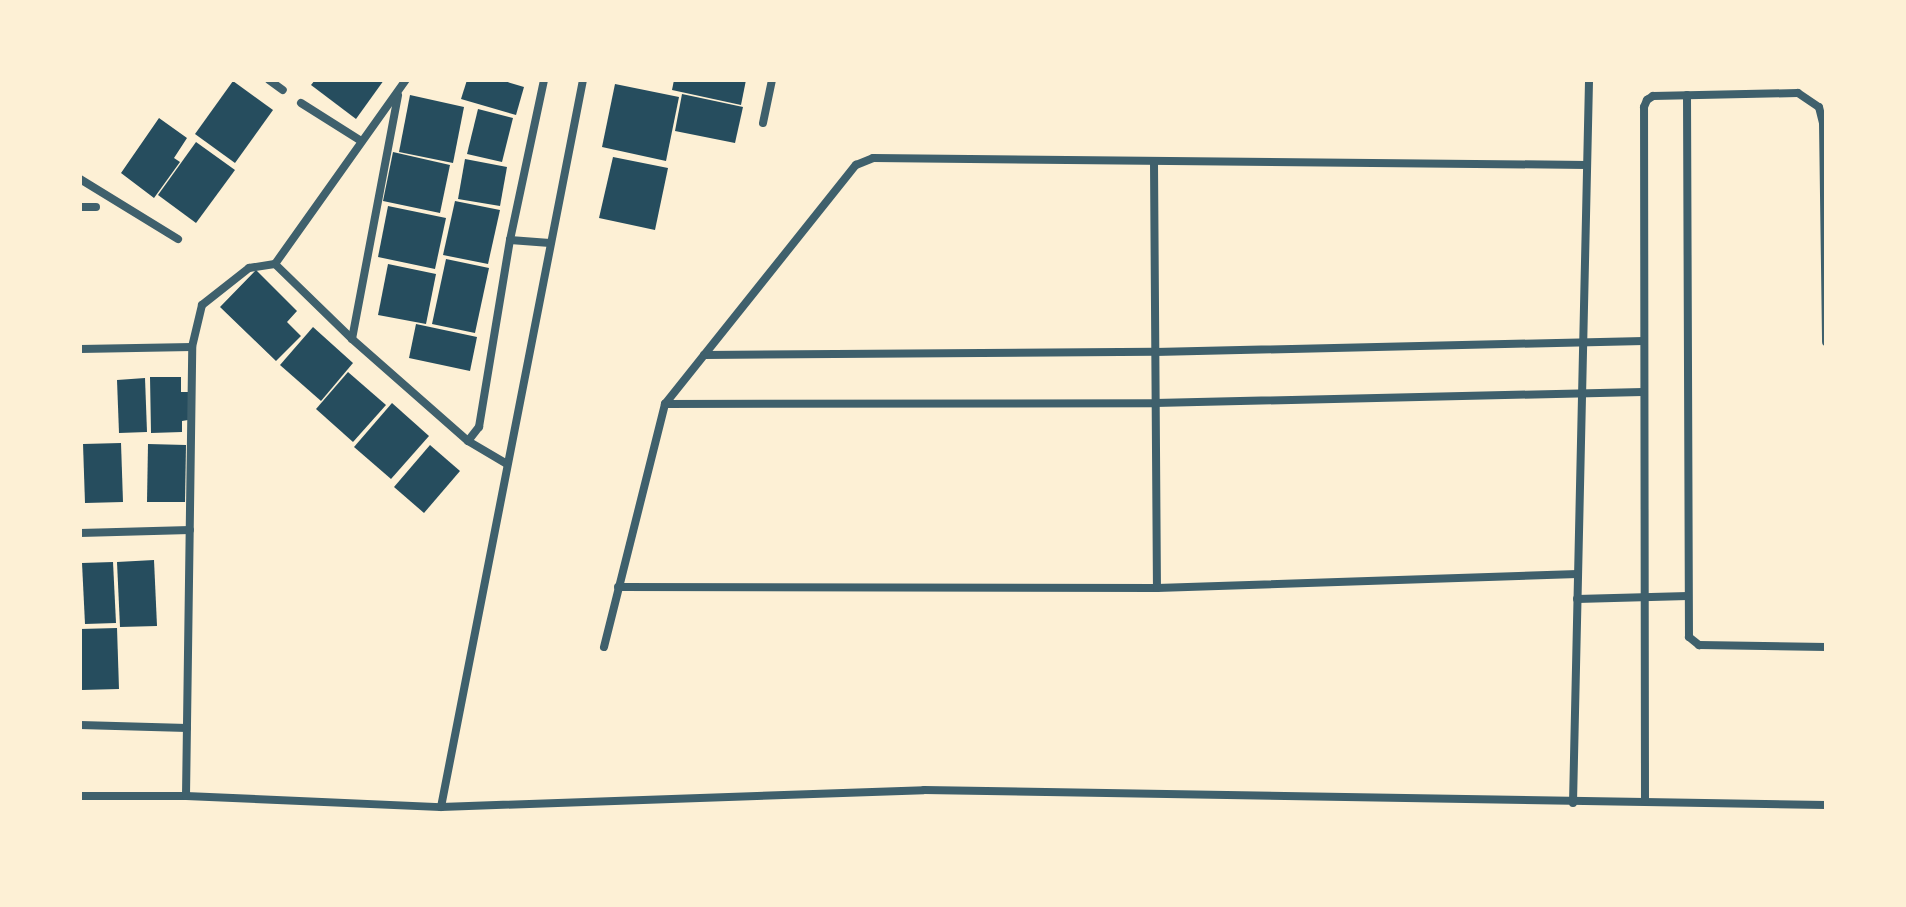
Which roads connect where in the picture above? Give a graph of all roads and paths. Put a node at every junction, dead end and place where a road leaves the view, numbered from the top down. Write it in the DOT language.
graph roads {
  1 [pos="269,80"];
  2 [pos="406,80"];
  3 [pos="544,80"];
  4 [pos="583,80"];
  5 [pos="772,80"];
  6 [pos="1589,82"];
  7 [pos="283,90"];
  8 [pos="399,90"];
  9 [pos="1687,95"];
  10 [pos="301,103"];
  11 [pos="763,123"];
  12 [pos="361,141"];
  13 [pos="1154,163"];
  14 [pos="1587,165"];
  15 [pos="80,179"];
  16 [pos="80,207"];
  17 [pos="96,207"];
  18 [pos="178,239"];
  19 [pos="510,240"];
  20 [pos="550,243"];
  21 [pos="275,264"];
  22 [pos="352,339"];
  23 [pos="1644,341"];
  24 [pos="1826,342"];
  25 [pos="1583,344"];
  26 [pos="192,347"];
  27 [pos="80,349"];
  28 [pos="1155,352"];
  29 [pos="704,355"];
  30 [pos="1643,392"];
  31 [pos="1582,395"];
  32 [pos="1155,403"];
  33 [pos="665,404"];
  34 [pos="468,441"];
  35 [pos="507,464"];
  36 [pos="190,530"];
  37 [pos="80,533"];
  38 [pos="1578,574"];
  39 [pos="618,587"];
  40 [pos="1157,588"];
  41 [pos="1688,596"];
  42 [pos="1645,597"];
  43 [pos="1577,599"];
  44 [pos="604,647"];
  45 [pos="1826,647"];
  46 [pos="80,725"];
  47 [pos="187,728"];
  48 [pos="80,796"];
  49 [pos="186,796"];
  50 [pos="1645,801"];
  51 [pos="1573,803"];
  52 [pos="1826,805"];
  53 [pos="441,807"];
  1 -- 7 [label="street"];
  2 -- 8 [label="street"];
  3 -- 19 [label="street"];
  4 -- 20 [label="street"];
  5 -- 11 [label="street"];
  6 -- 14 [label="street"];
  8 -- 12 [label="street"];
  8 -- 22 [label="street"];
  9 -- 23 [label="street"];
  9 -- 24 [label="street"];
  9 -- 41 [label="street"];
  10 -- 12 [label="street"];
  12 -- 21 [label="street"];
  13 -- 14 [label="street"];
  13 -- 28 [label="street"];
  13 -- 29 [label="street"];
  14 -- 25 [label="street"];
  15 -- 18 [label="street"];
  16 -- 17 [label="street"];
  19 -- 20 [label="street"];
  19 -- 34 [label="street"];
  20 -- 35 [label="street"];
  21 -- 22 [label="street"];
  21 -- 26 [label="street"];
  22 -- 34 [label="street"];
  23 -- 25 [label="street"];
  23 -- 30 [label="street"];
  25 -- 28 [label="street"];
  25 -- 31 [label="street"];
  26 -- 27 [label="street"];
  26 -- 36 [label="street"];
  28 -- 29 [label="street"];
  28 -- 32 [label="street"];
  29 -- 33 [label="street"];
  30 -- 31 [label="street"];
  30 -- 42 [label="street"];
  31 -- 32 [label="street"];
  31 -- 38 [label="street"];
  32 -- 33 [label="street"];
  32 -- 40 [label="street"];
  33 -- 39 [label="street"];
  34 -- 35 [label="street"];
  35 -- 53 [label="street"];
  36 -- 37 [label="street"];
  36 -- 47 [label="street"];
  38 -- 40 [label="street"];
  38 -- 43 [label="street"];
  39 -- 40 [label="street"];
  39 -- 44 [label="street"];
  41 -- 42 [label="street"];
  41 -- 45 [label="street"];
  42 -- 43 [label="street"];
  42 -- 50 [label="street"];
  43 -- 51 [label="street"];
  46 -- 47 [label="street"];
  47 -- 49 [label="street"];
  48 -- 49 [label="street"];
  49 -- 53 [label="street"];
  50 -- 51 [label="street"];
  50 -- 52 [label="street"];
  51 -- 53 [label="street"];
}
